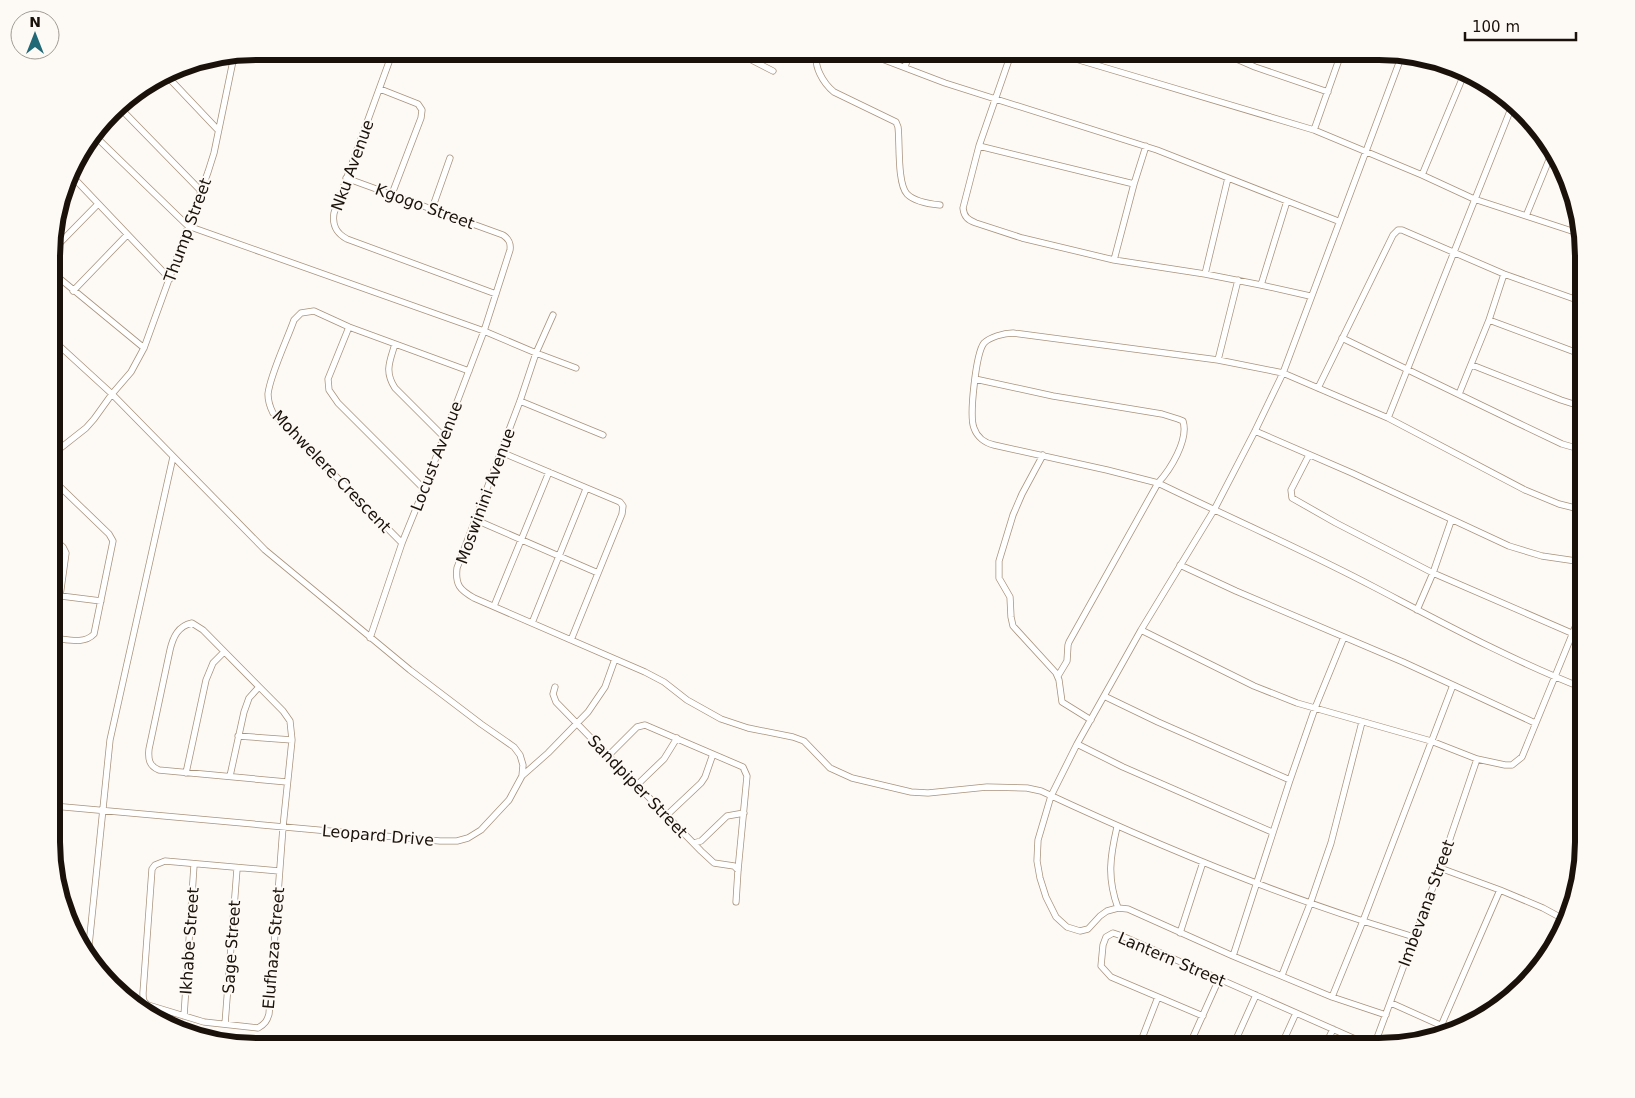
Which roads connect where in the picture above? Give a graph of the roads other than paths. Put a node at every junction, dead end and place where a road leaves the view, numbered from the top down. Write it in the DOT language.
graph roads {
  1 [pos="391,60"];
  2 [pos="752,60"];
  3 [pos="816,60"];
  4 [pos="884,60"];
  5 [pos="907,60"];
  6 [pos="1009,60"];
  7 [pos="1079,60"];
  8 [pos="1239,60"];
  9 [pos="1339,60"];
  10 [pos="1400,61"];
  11 [pos="232,62"];
  12 [pos="905,68"];
  13 [pos="773,71"];
  14 [pos="1462,78"];
  15 [pos="171,79"];
  16 [pos="380,90"];
  17 [pos="1328,92"];
  18 [pos="995,99"];
  19 [pos="1510,111"];
  20 [pos="124,112"];
  21 [pos="218,130"];
  22 [pos="1314,130"];
  23 [pos="98,139"];
  24 [pos="979,146"];
  25 [pos="1146,146"];
  26 [pos="1366,151"];
  27 [pos="450,158"];
  28 [pos="1549,159"];
  29 [pos="1422,175"];
  30 [pos="346,178"];
  31 [pos="1228,178"];
  32 [pos="75,180"];
  33 [pos="1134,184"];
  34 [pos="201,191"];
  35 [pos="392,194"];
  36 [pos="1474,199"];
  37 [pos="1287,201"];
  38 [pos="98,204"];
  39 [pos="940,206"];
  40 [pos="432,209"];
  41 [pos="1526,216"];
  42 [pos="1338,222"];
  43 [pos="188,226"];
  44 [pos="1573,231"];
  45 [pos="128,235"];
  46 [pos="503,235"];
  47 [pos="60,243"];
  48 [pos="1454,253"];
  49 [pos="1114,260"];
  50 [pos="1205,274"];
  51 [pos="1504,274"];
  52 [pos="170,279"];
  53 [pos="60,280"];
  54 [pos="1238,280"];
  55 [pos="1261,285"];
  56 [pos="74,291"];
  57 [pos="496,294"];
  58 [pos="1310,296"];
  59 [pos="1575,299"];
  60 [pos="553,315"];
  61 [pos="1489,320"];
  62 [pos="349,327"];
  63 [pos="484,331"];
  64 [pos="1342,338"];
  65 [pos="395,344"];
  66 [pos="60,346"];
  67 [pos="144,348"];
  68 [pos="1575,352"];
  69 [pos="536,353"];
  70 [pos="1218,360"];
  71 [pos="1472,365"];
  72 [pos="576,368"];
  73 [pos="1407,369"];
  74 [pos="469,371"];
  75 [pos="1283,373"];
  76 [pos="975,379"];
  77 [pos="1318,388"];
  78 [pos="112,394"];
  79 [pos="1459,394"];
  80 [pos="520,401"];
  81 [pos="1575,404"];
  82 [pos="1388,418"];
  83 [pos="1255,431"];
  84 [pos="443,436"];
  85 [pos="603,436"];
  86 [pos="60,448"];
  87 [pos="1575,448"];
  88 [pos="501,452"];
  89 [pos="1043,455"];
  90 [pos="1309,455"];
  91 [pos="173,457"];
  92 [pos="549,472"];
  93 [pos="1158,483"];
  94 [pos="60,487"];
  95 [pos="424,489"];
  96 [pos="586,489"];
  97 [pos="1575,508"];
  98 [pos="1214,510"];
  99 [pos="476,520"];
  100 [pos="1451,520"];
  101 [pos="521,539"];
  102 [pos="402,543"];
  103 [pos="60,544"];
  104 [pos="560,557"];
  105 [pos="1575,561"];
  106 [pos="1180,565"];
  107 [pos="598,573"];
  108 [pos="1433,573"];
  109 [pos="60,579"];
  110 [pos="60,596"];
  111 [pos="101,601"];
  112 [pos="494,606"];
  113 [pos="1417,610"];
  114 [pos="532,623"];
  115 [pos="1140,630"];
  116 [pos="1575,631"];
  117 [pos="1574,634"];
  118 [pos="1344,637"];
  119 [pos="370,638"];
  120 [pos="60,639"];
  121 [pos="570,640"];
  122 [pos="224,652"];
  123 [pos="615,659"];
  124 [pos="1058,676"];
  125 [pos="1554,676"];
  126 [pos="1453,685"];
  127 [pos="1575,685"];
  128 [pos="260,687"];
  129 [pos="554,687"];
  130 [pos="1104,696"];
  131 [pos="1315,708"];
  132 [pos="1091,720"];
  133 [pos="1362,722"];
  134 [pos="577,723"];
  135 [pos="1536,723"];
  136 [pos="238,736"];
  137 [pos="677,738"];
  138 [pos="292,740"];
  139 [pos="1431,741"];
  140 [pos="1077,744"];
  141 [pos="714,754"];
  142 [pos="608,756"];
  143 [pos="1477,759"];
  144 [pos="186,773"];
  145 [pos="230,776"];
  146 [pos="522,776"];
  147 [pos="1290,780"];
  148 [pos="287,782"];
  149 [pos="638,785"];
  150 [pos="1051,796"];
  151 [pos="60,807"];
  152 [pos="103,811"];
  153 [pos="744,813"];
  154 [pos="666,816"];
  155 [pos="283,827"];
  156 [pos="1117,827"];
  157 [pos="1272,832"];
  158 [pos="694,843"];
  159 [pos="1203,862"];
  160 [pos="194,865"];
  161 [pos="1440,868"];
  162 [pos="237,869"];
  163 [pos="738,870"];
  164 [pos="280,871"];
  165 [pos="1257,884"];
  166 [pos="1500,890"];
  167 [pos="736,902"];
  168 [pos="1310,904"];
  169 [pos="1118,908"];
  170 [pos="1560,917"];
  171 [pos="1363,921"];
  172 [pos="1180,933"];
  173 [pos="1414,937"];
  174 [pos="89,945"];
  175 [pos="1233,956"];
  176 [pos="1282,975"];
  177 [pos="1219,979"];
  178 [pos="1256,995"];
  179 [pos="1158,997"];
  180 [pos="1332,997"];
  181 [pos="1391,1003"];
  182 [pos="1296,1013"];
  183 [pos="1386,1015"];
  184 [pos="184,1016"];
  185 [pos="1203,1016"];
  186 [pos="225,1024"];
  187 [pos="1441,1026"];
  188 [pos="1444,1027"];
  189 [pos="1333,1030"];
  190 [pos="1142,1038"];
  191 [pos="1193,1038"];
  192 [pos="1237,1038"];
  193 [pos="1285,1038"];
  194 [pos="1329,1038"];
  195 [pos="1352,1038"];
  196 [pos="1376,1038"];
  1 -- 16 [label="street, Nku Avenue"];
  2 -- 13 [label="street"];
  3 -- 39 [label="street"];
  4 -- 12 [label="street"];
  5 -- 12 [label="street"];
  6 -- 18 [label="street"];
  7 -- 22 [label="street"];
  8 -- 17 [label="street"];
  9 -- 17 [label="street"];
  10 -- 26 [label="street"];
  11 -- 21 [label="street, Thump Street"];
  12 -- 18 [label="street"];
  14 -- 29 [label="street"];
  15 -- 21 [label="street"];
  16 -- 30 [label="street, Nku Avenue"];
  16 -- 35 [label="street"];
  17 -- 22 [label="street"];
  18 -- 24 [label="street"];
  18 -- 25 [label="street"];
  19 -- 36 [label="street"];
  20 -- 34 [label="street"];
  21 -- 34 [label="street, Thump Street"];
  22 -- 26 [label="street"];
  23 -- 43 [label="street"];
  24 -- 33 [label="street"];
  24 -- 49 [label="street"];
  25 -- 31 [label="street"];
  25 -- 33 [label="street"];
  26 -- 29 [label="street"];
  26 -- 42 [label="street"];
  27 -- 40 [label="street"];
  28 -- 41 [label="street"];
  29 -- 36 [label="street"];
  30 -- 35 [label="street, Kgogo Street"];
  30 -- 57 [label="street, Nku Avenue"];
  31 -- 37 [label="street"];
  31 -- 50 [label="street"];
  32 -- 38 [label="street"];
  33 -- 49 [label="street"];
  34 -- 43 [label="street, Thump Street"];
  35 -- 40 [label="street, Kgogo Street"];
  36 -- 41 [label="street"];
  36 -- 48 [label="street"];
  37 -- 42 [label="street"];
  37 -- 55 [label="street"];
  38 -- 45 [label="street"];
  38 -- 47 [label="street"];
  40 -- 46 [label="street, Kgogo Street"];
  41 -- 44 [label="street"];
  42 -- 58 [label="street"];
  43 -- 52 [label="street, Thump Street"];
  43 -- 63 [label="street"];
  45 -- 52 [label="street"];
  45 -- 56 [label="street"];
  46 -- 57 [label="street, Locust Avenue"];
  48 -- 51 [label="street"];
  48 -- 64 [label="street"];
  48 -- 73 [label="street"];
  49 -- 50 [label="street"];
  50 -- 54 [label="street"];
  51 -- 59 [label="street"];
  51 -- 61 [label="street"];
  52 -- 67 [label="street, Thump Street"];
  53 -- 56 [label="street"];
  54 -- 55 [label="street"];
  54 -- 70 [label="street"];
  55 -- 58 [label="street"];
  56 -- 67 [label="street"];
  57 -- 63 [label="street, Locust Avenue"];
  58 -- 75 [label="street"];
  60 -- 69 [label="street, Moswinini Avenue"];
  61 -- 68 [label="street"];
  61 -- 71 [label="street"];
  62 -- 65 [label="street, Mohwelere Crescent"];
  62 -- 95 [label="street"];
  62 -- 102 [label="street, Mohwelere Crescent"];
  63 -- 69 [label="street"];
  63 -- 74 [label="street, Locust Avenue"];
  64 -- 73 [label="street"];
  64 -- 77 [label="street"];
  65 -- 74 [label="street, Mohwelere Crescent"];
  65 -- 84 [label="street"];
  66 -- 78 [label="street"];
  67 -- 78 [label="street, Thump Street"];
  69 -- 72 [label="street"];
  69 -- 80 [label="street, Moswinini Avenue"];
  70 -- 75 [label="street"];
  70 -- 76 [label="street"];
  71 -- 79 [label="street"];
  71 -- 81 [label="street"];
  73 -- 79 [label="street"];
  73 -- 82 [label="street"];
  74 -- 84 [label="street, Locust Avenue"];
  75 -- 77 [label="street"];
  75 -- 83 [label="street"];
  76 -- 89 [label="street"];
  76 -- 93 [label="street"];
  77 -- 82 [label="street"];
  78 -- 86 [label="street, Thump Street"];
  78 -- 91 [label="street"];
  79 -- 87 [label="street"];
  80 -- 85 [label="street"];
  80 -- 88 [label="street, Moswinini Avenue"];
  82 -- 97 [label="street"];
  83 -- 90 [label="street"];
  83 -- 98 [label="street"];
  84 -- 95 [label="street, Locust Avenue"];
  88 -- 92 [label="street"];
  88 -- 99 [label="street, Moswinini Avenue"];
  89 -- 93 [label="street"];
  89 -- 124 [label="street"];
  90 -- 100 [label="street"];
  90 -- 108 [label="street"];
  91 -- 119 [label="street"];
  91 -- 152 [label="street"];
  92 -- 96 [label="street"];
  92 -- 101 [label="street"];
  93 -- 98 [label="street"];
  93 -- 124 [label="street"];
  94 -- 111 [label="street"];
  95 -- 102 [label="street, Locust Avenue"];
  96 -- 104 [label="street"];
  96 -- 107 [label="street"];
  98 -- 106 [label="street"];
  98 -- 113 [label="street"];
  99 -- 101 [label="street"];
  99 -- 112 [label="street, Moswinini Avenue"];
  100 -- 105 [label="street"];
  100 -- 108 [label="street"];
  101 -- 104 [label="street"];
  101 -- 112 [label="street"];
  102 -- 119 [label="street, Locust Avenue"];
  103 -- 109 [label="street"];
  104 -- 107 [label="street"];
  104 -- 114 [label="street"];
  106 -- 115 [label="street"];
  106 -- 118 [label="street"];
  107 -- 121 [label="street"];
  108 -- 113 [label="street"];
  108 -- 117 [label="street"];
  110 -- 111 [label="street"];
  111 -- 120 [label="street"];
  112 -- 114 [label="street, Moswinini Avenue"];
  113 -- 125 [label="street"];
  114 -- 121 [label="street, Moswinini Avenue"];
  115 -- 130 [label="street"];
  115 -- 131 [label="street"];
  116 -- 117 [label="street"];
  117 -- 125 [label="street"];
  118 -- 126 [label="street"];
  118 -- 131 [label="street"];
  119 -- 146 [label="street"];
  121 -- 123 [label="street, Moswinini Avenue"];
  122 -- 128 [label="street, Elufhaza Street"];
  122 -- 144 [label="street"];
  122 -- 144 [label="street, Elufhaza Street"];
  123 -- 134 [label="street, Leopard Drive"];
  123 -- 150 [label="street, Moswinini Avenue"];
  124 -- 132 [label="street"];
  125 -- 127 [label="street"];
  125 -- 135 [label="street"];
  126 -- 135 [label="street"];
  126 -- 139 [label="street"];
  128 -- 136 [label="street"];
  128 -- 138 [label="street, Elufhaza Street"];
  129 -- 134 [label="street, Sandpiper Street"];
  130 -- 132 [label="street"];
  130 -- 147 [label="street"];
  131 -- 133 [label="street"];
  131 -- 147 [label="street"];
  132 -- 140 [label="street"];
  133 -- 139 [label="street"];
  133 -- 168 [label="street"];
  134 -- 142 [label="street, Sandpiper Street"];
  134 -- 146 [label="street, Leopard Drive"];
  135 -- 143 [label="street"];
  136 -- 138 [label="street"];
  136 -- 145 [label="street"];
  137 -- 141 [label="street"];
  137 -- 142 [label="street"];
  137 -- 149 [label="street"];
  138 -- 148 [label="street, Elufhaza Street"];
  139 -- 143 [label="street"];
  139 -- 171 [label="street"];
  140 -- 150 [label="street"];
  140 -- 157 [label="street"];
  141 -- 153 [label="street"];
  141 -- 154 [label="street"];
  142 -- 149 [label="street, Sandpiper Street"];
  143 -- 161 [label="street, Imbevana Street"];
  144 -- 145 [label="street"];
  145 -- 148 [label="street"];
  146 -- 155 [label="street, Leopard Drive"];
  147 -- 157 [label="street"];
  148 -- 155 [label="street, Elufhaza Street"];
  149 -- 154 [label="street, Sandpiper Street"];
  150 -- 156 [label="street, Moswinini Avenue"];
  150 -- 169 [label="street"];
  151 -- 152 [label="street, Leopard Drive"];
  152 -- 155 [label="street, Leopard Drive"];
  152 -- 174 [label="street"];
  153 -- 158 [label="street"];
  153 -- 163 [label="street"];
  154 -- 158 [label="street, Sandpiper Street"];
  155 -- 164 [label="street, Elufhaza Street"];
  156 -- 159 [label="street, Moswinini Avenue"];
  156 -- 169 [label="street"];
  157 -- 165 [label="street"];
  158 -- 163 [label="street, Sandpiper Street"];
  159 -- 165 [label="street, Moswinini Avenue"];
  159 -- 172 [label="street"];
  160 -- 162 [label="street, Elufhaza Street"];
  160 -- 184 [label="street, Ikhabe Street"];
  160 -- 184 [label="street, Elufhaza Street"];
  161 -- 166 [label="street"];
  161 -- 173 [label="street, Imbevana Street"];
  162 -- 164 [label="street, Elufhaza Street"];
  162 -- 186 [label="street, Sage Street"];
  163 -- 167 [label="street"];
  164 -- 186 [label="street, Elufhaza Street"];
  165 -- 168 [label="street, Moswinini Avenue"];
  165 -- 175 [label="street"];
  166 -- 170 [label="street"];
  166 -- 187 [label="street"];
  168 -- 171 [label="street, Moswinini Avenue"];
  168 -- 176 [label="street"];
  169 -- 172 [label="street"];
  171 -- 173 [label="street, Moswinini Avenue"];
  171 -- 180 [label="street"];
  172 -- 175 [label="street"];
  173 -- 181 [label="street, Imbevana Street"];
  175 -- 176 [label="street"];
  176 -- 180 [label="street"];
  177 -- 178 [label="street, Lantern Street"];
  177 -- 179 [label="street, Lantern Street"];
  177 -- 185 [label="street"];
  178 -- 182 [label="street, Lantern Street"];
  178 -- 192 [label="street"];
  179 -- 185 [label="street, Lantern Street"];
  179 -- 190 [label="street"];
  180 -- 183 [label="street"];
  181 -- 183 [label="street, Imbevana Street"];
  181 -- 187 [label="street"];
  182 -- 189 [label="street, Lantern Street"];
  182 -- 193 [label="street"];
  183 -- 196 [label="street, Imbevana Street"];
  184 -- 186 [label="street, Elufhaza Street"];
  185 -- 191 [label="street"];
  187 -- 188 [label="street"];
  189 -- 194 [label="street"];
  189 -- 195 [label="street, Lantern Street"];
}
